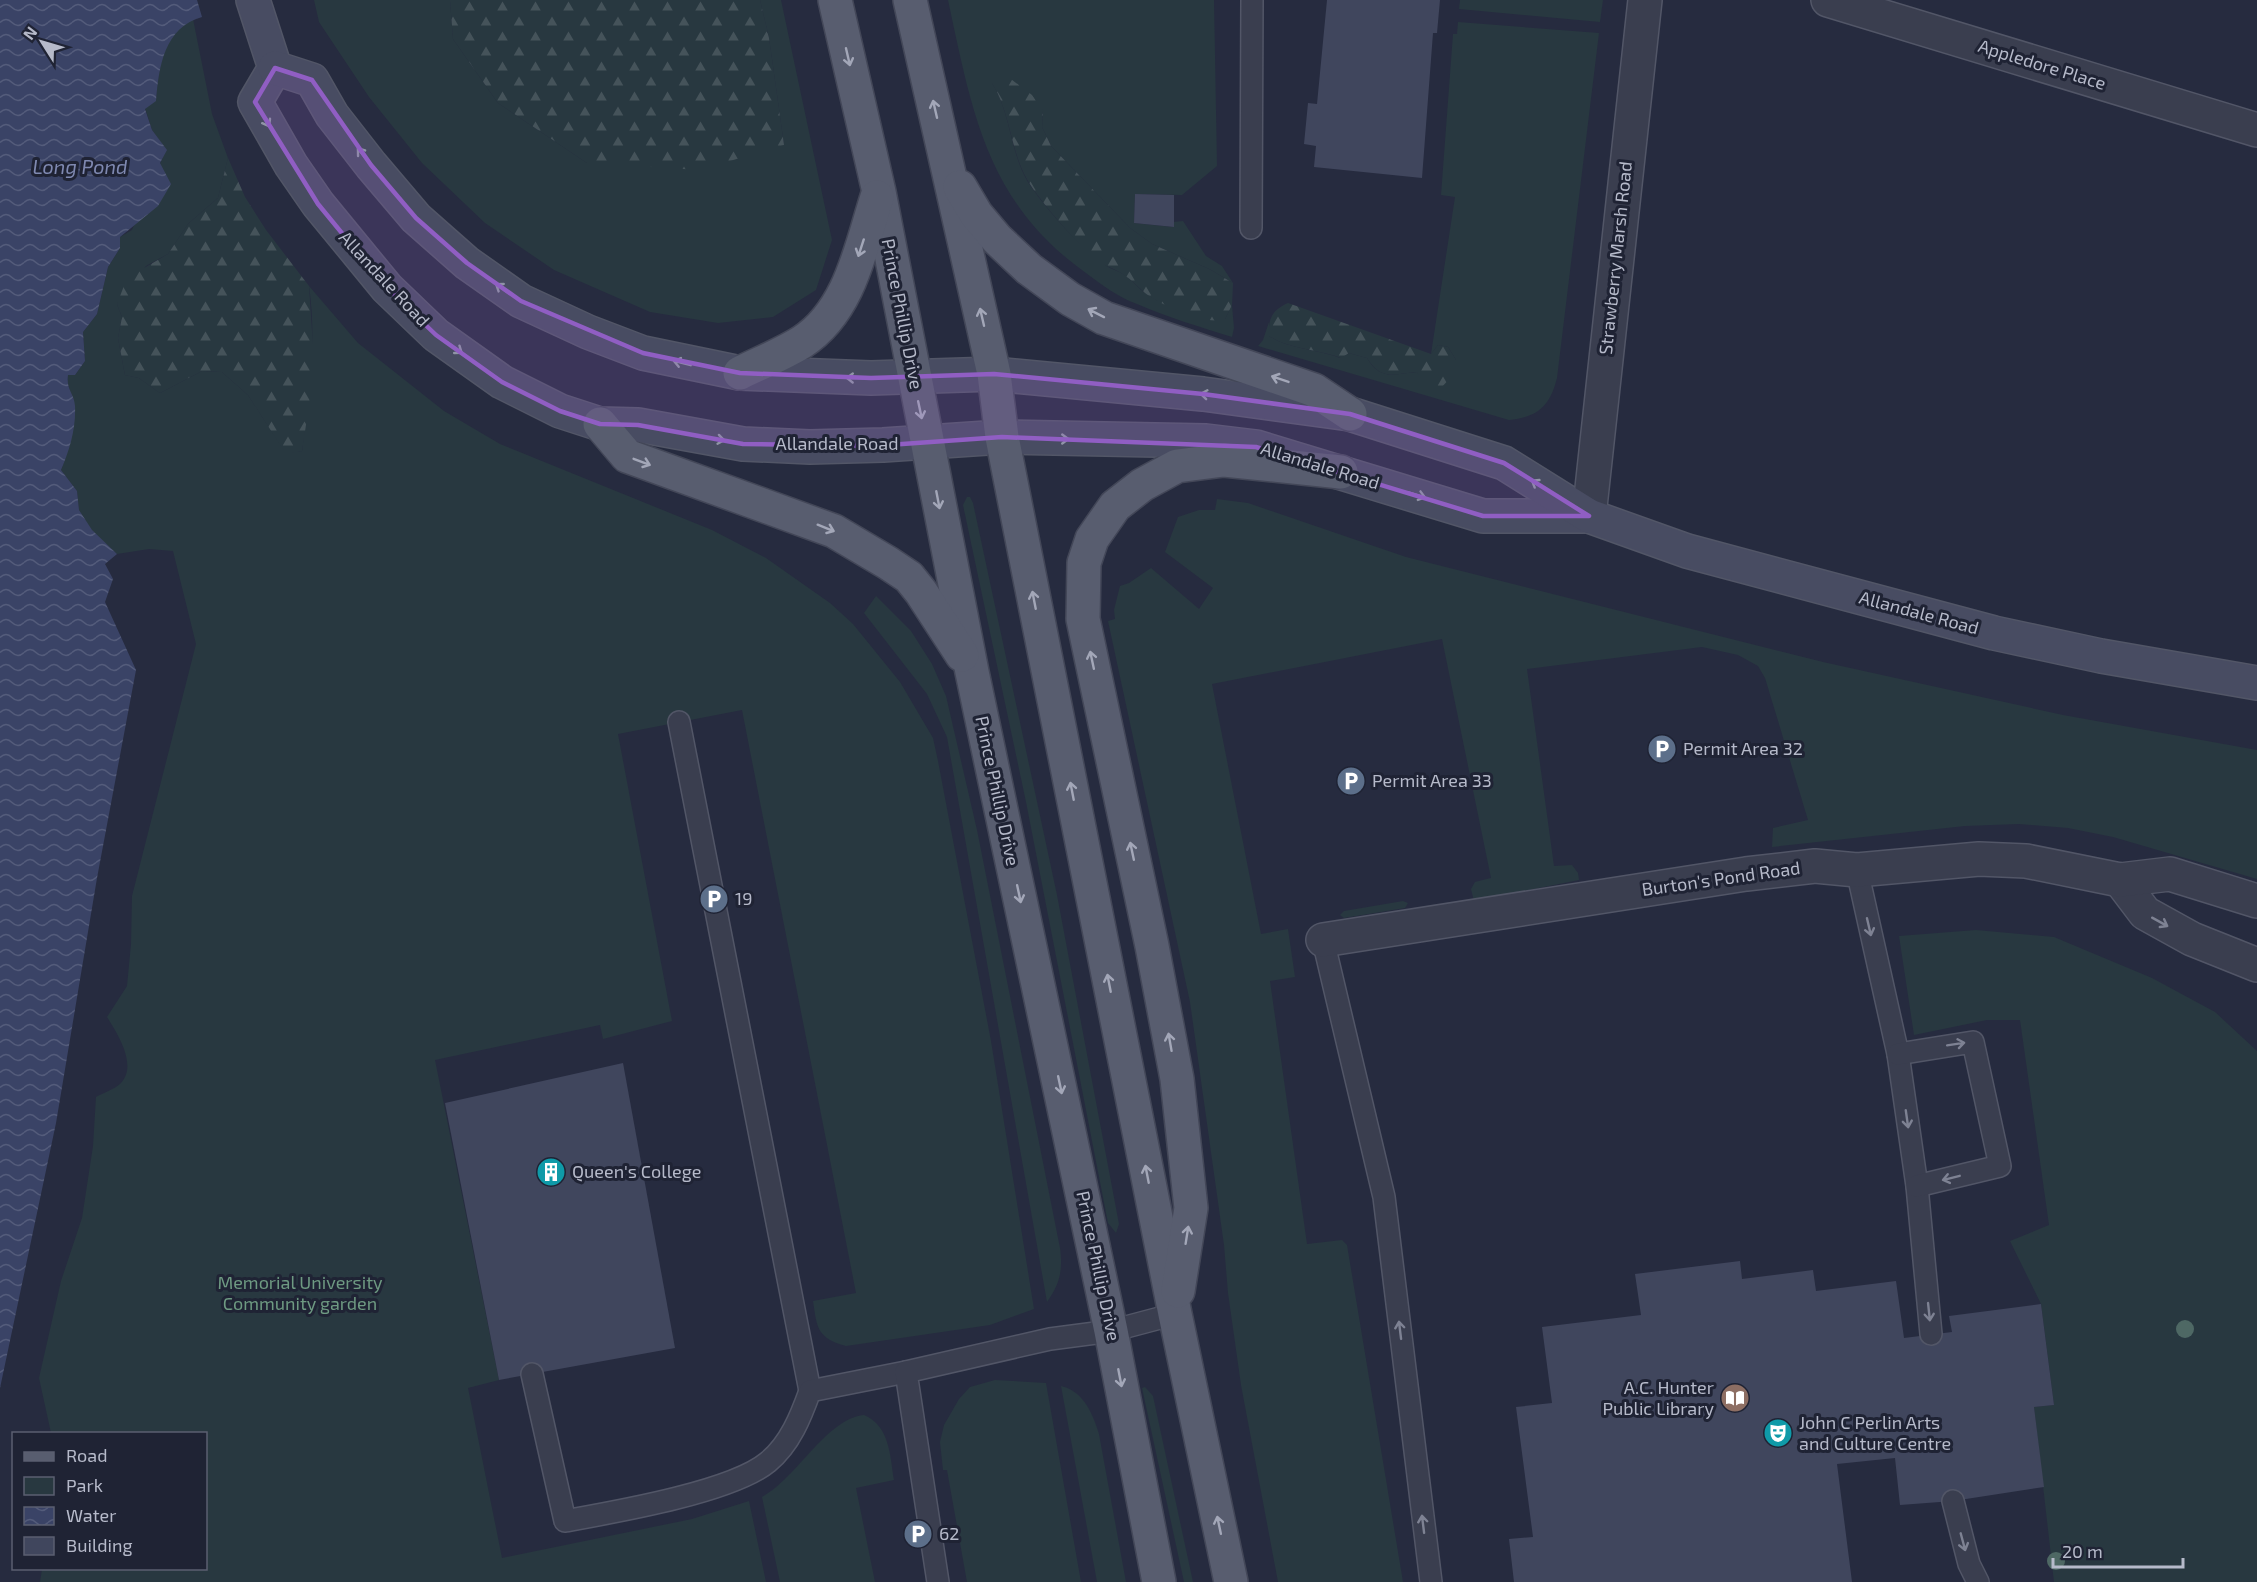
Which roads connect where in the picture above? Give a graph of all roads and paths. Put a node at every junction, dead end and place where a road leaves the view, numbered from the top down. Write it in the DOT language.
graph roads {
  1 [pos="253,0"];
  2 [pos="835,0"];
  3 [pos="910,0"];
  4 [pos="1252,0"];
  5 [pos="1645,0"];
  6 [pos="1828,0"];
  7 [pos="275,68"];
  8 [pos="2257,130"];
  9 [pos="947,166"];
  10 [pos="879,192"];
  11 [pos="1251,228"];
  12 [pos="740,373"];
  13 [pos="994,374"];
  14 [pos="913,377"];
  15 [pos="1350,414"];
  16 [pos="600,424"];
  17 [pos="1002,437"];
  18 [pos="927,443"];
  19 [pos="1341,472"];
  20 [pos="1588,516"];
  21 [pos="972,672"];
  22 [pos="2257,682"];
  23 [pos="679,722"];
  24 [pos="1857,870"];
  25 [pos="2120,880"];
  26 [pos="2257,901"];
  27 [pos="1323,940"];
  28 [pos="2257,964"];
  29 [pos="1898,1054"];
  30 [pos="1917,1186"];
  31 [pos="1175,1314"];
  32 [pos="1111,1331"];
  33 [pos="1931,1335"];
  34 [pos="906,1372"];
  35 [pos="532,1374"];
  36 [pos="810,1391"];
  37 [pos="1953,1501"];
  38 [pos="938,1582"];
  39 [pos="1159,1582"];
  40 [pos="1231,1582"];
  41 [pos="1431,1582"];
  42 [pos="1978,1582"];
  1 -- 7 [label="main road"];
  2 -- 10 [label="main road, Prince Phillip Drive, one-way"];
  9 -- 3 [label="main road, one-way"];
  4 -- 11 [label="lane"];
  5 -- 20 [label="street, Strawberry Marsh Road"];
  6 -- 8 [label="street, Appledore Place"];
  12 -- 7 [label="main road, Allandale Road, one-way"];
  7 -- 16 [label="main road, Allandale Road, one-way"];
  13 -- 9 [label="main road, one-way"];
  15 -- 9 [label="main road, one-way"];
  10 -- 12 [label="main road, one-way"];
  10 -- 14 [label="main road, Prince Phillip Drive"];
  14 -- 12 [label="main road, Allandale Road, one-way"];
  13 -- 14 [label="main road, Allandale Road"];
  15 -- 13 [label="main road, Allandale Road, one-way"];
  13 -- 17 [label="main road"];
  14 -- 18 [label="main road, Prince Phillip Drive, one-way"];
  20 -- 15 [label="main road, Allandale Road, one-way"];
  16 -- 18 [label="main road, Allandale Road, one-way"];
  16 -- 21 [label="main road, one-way"];
  17 -- 18 [label="main road, Allandale Road"];
  17 -- 19 [label="main road, Allandale Road, one-way"];
  31 -- 17 [label="main road, one-way"];
  18 -- 21 [label="main road, Prince Phillip Drive, one-way"];
  19 -- 20 [label="main road, Allandale Road, one-way"];
  31 -- 19 [label="main road, one-way"];
  20 -- 22 [label="main road, Allandale Road"];
  21 -- 32 [label="main road, Prince Phillip Drive, one-way"];
  23 -- 36 [label="lane"];
  24 -- 25 [label="street, Burton's Pond Road"];
  24 -- 27 [label="street, Burton's Pond Road"];
  24 -- 29 [label="lane, one-way"];
  25 -- 26 [label="street, Burton's Pond Road"];
  25 -- 28 [label="street, one-way"];
  41 -- 27 [label="lane, one-way"];
  29 -- 30 [label="lane, one-way"];
  29 -- 30 [label="lane, one-way"];
  30 -- 33 [label="lane, one-way"];
  31 -- 32 [label="lane"];
  40 -- 31 [label="main road, one-way"];
  32 -- 34 [label="lane"];
  32 -- 39 [label="main road, Prince Phillip Drive, one-way"];
  34 -- 36 [label="lane"];
  34 -- 38 [label="lane"];
  35 -- 36 [label="lane"];
  37 -- 42 [label="lane, one-way"];
}
